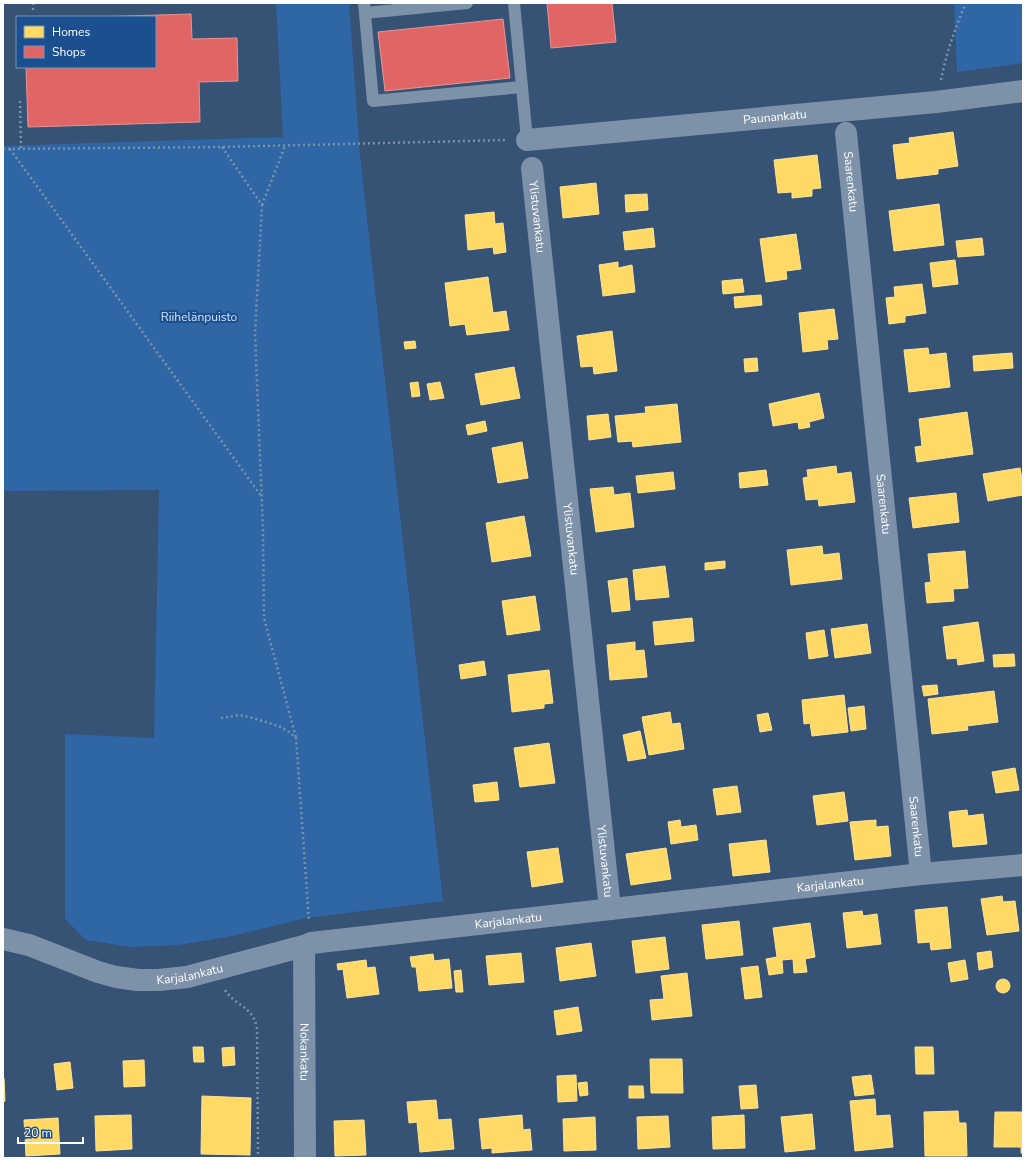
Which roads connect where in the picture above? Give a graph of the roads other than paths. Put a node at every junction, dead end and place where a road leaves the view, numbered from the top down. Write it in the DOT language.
graph roads {
  1 [pos="467,3"];
  2 [pos="514,3"];
  3 [pos="364,8"];
  4 [pos="522,87"];
  5 [pos="1023,91"];
  6 [pos="846,133"];
  7 [pos="527,140"];
  8 [pos="532,168"];
  9 [pos="1023,865"];
  10 [pos="921,874"];
  11 [pos="610,909"];
  12 [pos="3,939"];
  13 [pos="308,944"];
  14 [pos="305,1158"];
  1 -- 3 [label="lane"];
  2 -- 4 [label="lane"];
  3 -- 4 [label="lane"];
  4 -- 7 [label="lane"];
  5 -- 7 [label="street, Paunankatu"];
  6 -- 10 [label="street, Saarenkatu"];
  8 -- 11 [label="street, Ylistuvankatu"];
  9 -- 10 [label="street, Karjalankatu"];
  10 -- 11 [label="street, Karjalankatu"];
  11 -- 13 [label="street, Karjalankatu"];
  12 -- 13 [label="street, Karjalankatu"];
  13 -- 14 [label="street, Nokankatu"];
}
